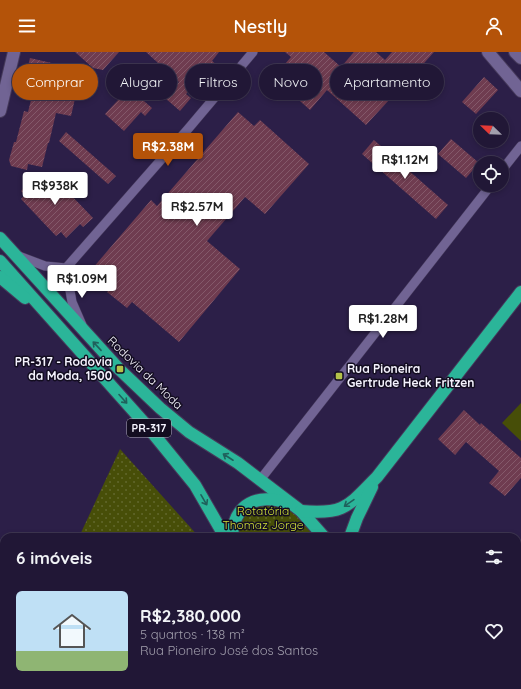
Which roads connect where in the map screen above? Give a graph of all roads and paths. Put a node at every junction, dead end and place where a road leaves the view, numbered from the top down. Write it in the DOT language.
graph roads {
  1 [pos="14,52"];
  2 [pos="253,52"];
  3 [pos="488,52"];
  4 [pos="515,52"];
  5 [pos="521,58"];
  6 [pos="521,91"];
  7 [pos="0,111"];
  8 [pos="521,146"];
  9 [pos="509,161"];
  10 [pos="485,192"];
  11 [pos="0,238"];
  12 [pos="16,255"];
  13 [pos="0,261"];
  14 [pos="66,268"];
  15 [pos="0,277"];
  16 [pos="521,292"];
  17 [pos="60,328"];
  18 [pos="85,334"];
  19 [pos="377,477"];
  20 [pos="260,480"];
  21 [pos="297,508"];
  22 [pos="223,533"];
  23 [pos="233,533"];
  24 [pos="320,533"];
  25 [pos="351,533"];
  1 -- 7 [label="street"];
  2 -- 14 [label="street"];
  3 -- 6 [label="street"];
  4 -- 5 [label="street"];
  8 -- 9 [label="street"];
  10 -- 20 [label="street"];
  11 -- 12 [label="highway, Rodovia da Moda / PR-317"];
  12 -- 14 [label="street"];
  12 -- 18 [label="highway, Rodovia da Moda / PR-317"];
  13 -- 17 [label="highway, PR-317"];
  14 -- 18 [label="street"];
  15 -- 17 [label="highway"];
  16 -- 19 [label="highway"];
  17 -- 22 [label="highway, PR-317, one-way"];
  20 -- 18 [label="highway, Rodovia da Moda / PR-317, one-way"];
  19 -- 21 [label="highway, one-way"];
  19 -- 25 [label="highway"];
  20 -- 21 [label="highway, Rodovia da Moda / PR-317"];
  21 -- 23 [label="highway"];
  21 -- 24 [label="highway, PR-317"];
}
